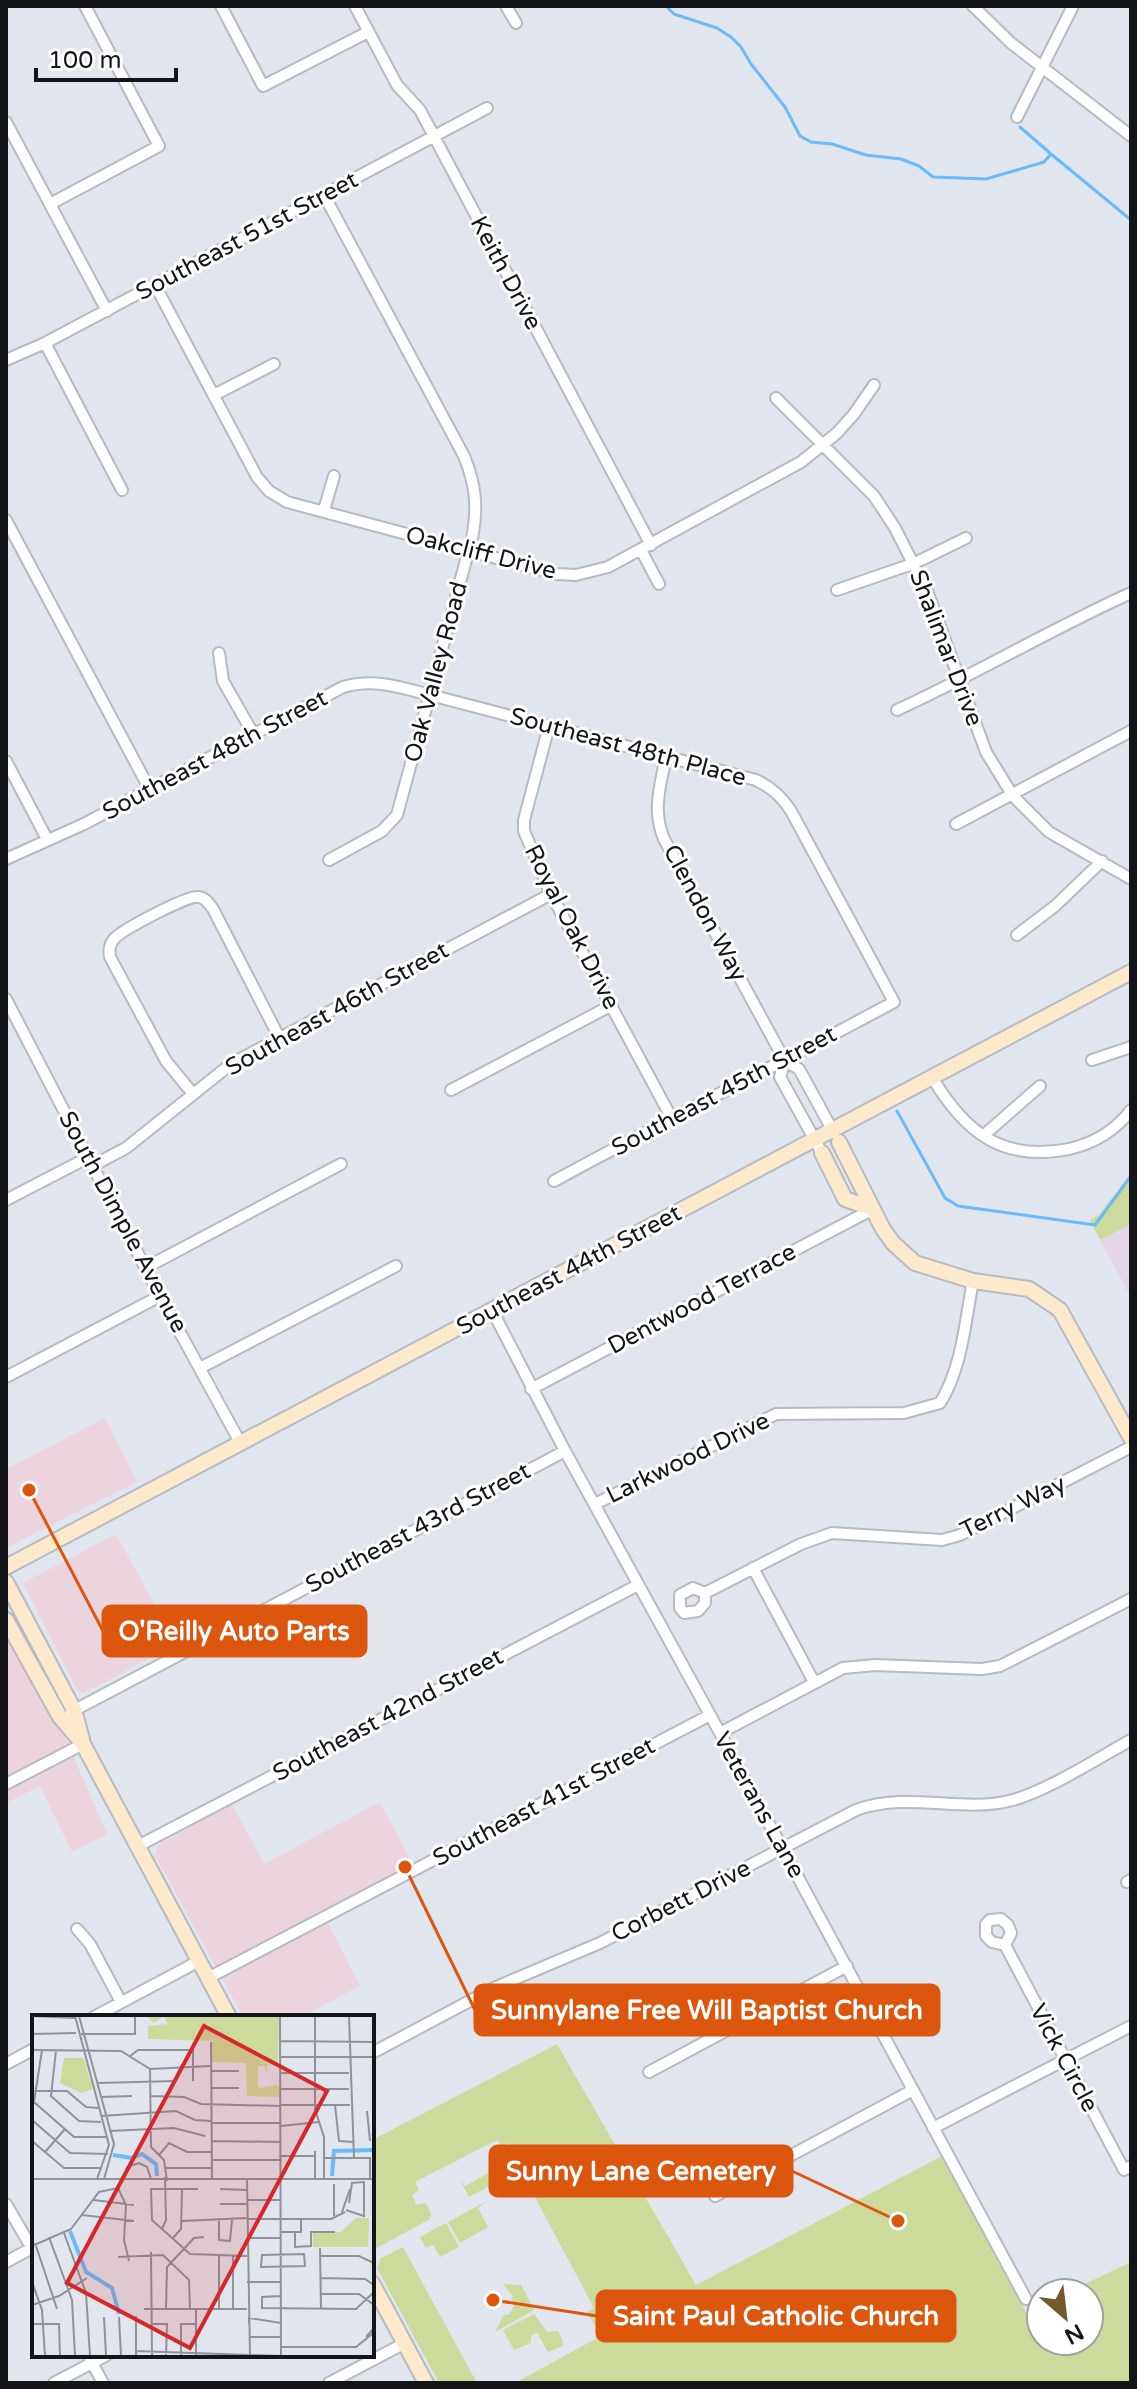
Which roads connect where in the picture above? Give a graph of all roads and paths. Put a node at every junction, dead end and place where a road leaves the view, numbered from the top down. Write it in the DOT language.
graph roads {
  1 [pos="85,6"];
  2 [pos="221,6"];
  3 [pos="355,6"];
  4 [pos="506,6"];
  5 [pos="973,6"];
  6 [pos="1073,6"];
  7 [pos="516,23"];
  8 [pos="368,32"];
  9 [pos="1042,67"];
  10 [pos="487,108"];
  11 [pos="1017,117"];
  12 [pos="6,122"];
  13 [pos="1131,136"];
  14 [pos="434,137"];
  15 [pos="324,195"];
  16 [pos="50,204"];
  17 [pos="155,285"];
  18 [pos="107,311"];
  19 [pos="45,343"];
  20 [pos="6,360"];
  21 [pos="274,364"];
  22 [pos="874,385"];
  23 [pos="214,395"];
  24 [pos="776,398"];
  25 [pos="825,444"];
  26 [pos="334,476"];
  27 [pos="122,490"];
  28 [pos="324,510"];
  29 [pos="6,520"];
  30 [pos="966,538"];
  31 [pos="646,547"];
  32 [pos="468,550"];
  33 [pos="915,563"];
  34 [pos="659,584"];
  35 [pos="837,590"];
  36 [pos="1131,593"];
  37 [pos="219,653"];
  38 [pos="959,682"];
  39 [pos="430,695"];
  40 [pos="897,710"];
  41 [pos="549,726"];
  42 [pos="1131,731"];
  43 [pos="254,735"];
  44 [pos="666,757"];
  45 [pos="6,761"];
  46 [pos="150,790"];
  47 [pos="1013,796"];
  48 [pos="956,824"];
  49 [pos="47,839"];
  50 [pos="6,859"];
  51 [pos="329,860"];
  52 [pos="1102,861"];
  53 [pos="1131,879"];
  54 [pos="551,894"];
  55 [pos="1017,935"];
  56 [pos="1131,972"];
  57 [pos="6,999"];
  58 [pos="894,1002"];
  59 [pos="612,1005"];
  60 [pos="10,1018"];
  61 [pos="279,1037"];
  62 [pos="1131,1047"];
  63 [pos="1092,1060"];
  64 [pos="785,1061"];
  65 [pos="932,1077"];
  66 [pos="1040,1086"];
  67 [pos="451,1090"];
  68 [pos="193,1094"];
  69 [pos="1131,1110"];
  70 [pos="671,1117"];
  71 [pos="984,1135"];
  72 [pos="836,1136"];
  73 [pos="815,1139"];
  74 [pos="822,1153"];
  75 [pos="91,1161"];
  76 [pos="341,1164"];
  77 [pos="854,1170"];
  78 [pos="836,1180"];
  79 [pos="554,1181"];
  80 [pos="6,1200"];
  81 [pos="873,1209"];
  82 [pos="396,1266"];
  83 [pos="147,1267"];
  84 [pos="973,1281"];
  85 [pos="160,1296"];
  86 [pos="492,1310"];
  87 [pos="200,1368"];
  88 [pos="6,1377"];
  89 [pos="531,1389"];
  90 [pos="1131,1438"];
  91 [pos="241,1444"];
  92 [pos="1131,1447"];
  93 [pos="565,1451"];
  94 [pos="595,1504"];
  95 [pos="6,1567"];
  96 [pos="753,1568"];
  97 [pos="6,1582"];
  98 [pos="638,1585"];
  99 [pos="705,1593"];
  100 [pos="1131,1599"];
  101 [pos="6,1620"];
  102 [pos="814,1682"];
  103 [pos="74,1710"];
  104 [pos="710,1715"];
  105 [pos="60,1717"];
  106 [pos="720,1733"];
  107 [pos="1131,1740"];
  108 [pos="83,1744"];
  109 [pos="6,1784"];
  110 [pos="138,1846"];
  111 [pos="783,1849"];
  112 [pos="77,1929"];
  113 [pos="1005,1945"];
  114 [pos="199,1961"];
  115 [pos="847,1966"];
  116 [pos="208,1978"];
  117 [pos="121,2002"];
  118 [pos="98,2015"];
  119 [pos="228,2015"];
  120 [pos="1131,2026"];
  121 [pos="32,2050"];
  122 [pos="374,2052"];
  123 [pos="7,2061"];
  124 [pos="1065,2061"];
  125 [pos="649,2072"];
  126 [pos="913,2090"];
  127 [pos="933,2128"];
  128 [pos="1127,2168"];
  129 [pos="715,2196"];
  130 [pos="6,2204"];
  131 [pos="32,2247"];
  132 [pos="32,2249"];
  133 [pos="6,2262"];
  134 [pos="374,2287"];
  135 [pos="1025,2297"];
  136 [pos="405,2343"];
  137 [pos="90,2359"];
  138 [pos="54,2383"];
  139 [pos="103,2383"];
  140 [pos="329,2383"];
  141 [pos="426,2383"];
  1 -- 16 [label="street"];
  2 -- 8 [label="street"];
  3 -- 8 [label="street, Keith Drive"];
  4 -- 7 [label="street"];
  5 -- 9 [label="street"];
  6 -- 9 [label="street"];
  8 -- 14 [label="street, Keith Drive"];
  9 -- 11 [label="street"];
  9 -- 13 [label="street"];
  10 -- 14 [label="street, Southeast 51st Street"];
  12 -- 16 [label="street"];
  14 -- 15 [label="street, Southeast 51st Street"];
  14 -- 31 [label="street, Keith Drive"];
  15 -- 17 [label="street, Southeast 51st Street"];
  15 -- 32 [label="street, Oak Valley Road"];
  16 -- 18 [label="street"];
  17 -- 18 [label="street, Southeast 51st Street"];
  17 -- 23 [label="street, Oakcliff Drive"];
  18 -- 19 [label="street, Southeast 51st Street"];
  19 -- 20 [label="street, Southeast 51st Street"];
  19 -- 27 [label="street"];
  21 -- 23 [label="street"];
  22 -- 25 [label="street, Oakcliff Drive"];
  23 -- 28 [label="street, Oakcliff Drive"];
  24 -- 25 [label="street, Shalimar Drive"];
  25 -- 31 [label="street, Oakcliff Drive"];
  25 -- 33 [label="street, Shalimar Drive"];
  26 -- 28 [label="street"];
  28 -- 32 [label="street, Oakcliff Drive"];
  29 -- 46 [label="street"];
  30 -- 33 [label="street"];
  31 -- 32 [label="street, Oakcliff Drive"];
  31 -- 34 [label="street, Keith Drive"];
  32 -- 39 [label="street, Oak Valley Road"];
  33 -- 35 [label="street"];
  33 -- 38 [label="street, Shalimar Drive"];
  36 -- 38 [label="street"];
  37 -- 43 [label="street"];
  38 -- 40 [label="street"];
  38 -- 47 [label="street, Shalimar Drive"];
  39 -- 41 [label="street, Southeast 48th Place"];
  39 -- 43 [label="street, Southeast 48th Street"];
  39 -- 51 [label="street, Oak Valley Road"];
  41 -- 44 [label="street, Southeast 48th Place"];
  41 -- 54 [label="street, Royal Oak Drive"];
  42 -- 47 [label="street"];
  43 -- 46 [label="street, Southeast 48th Street"];
  44 -- 58 [label="street, Southeast 48th Place"];
  44 -- 64 [label="street, Clendon Way"];
  45 -- 49 [label="street"];
  46 -- 49 [label="street, Southeast 48th Street"];
  47 -- 48 [label="street"];
  47 -- 52 [label="street, Shalimar Drive"];
  49 -- 50 [label="street, Southeast 48th Street"];
  52 -- 53 [label="street, Shalimar Drive"];
  52 -- 55 [label="street"];
  54 -- 59 [label="street, Royal Oak Drive"];
  54 -- 61 [label="street, Southeast 46th Street"];
  56 -- 65 [label="main road, Southeast 44th Street"];
  57 -- 60 [label="street, South Dimple Avenue"];
  58 -- 64 [label="street, Southeast 45th Street"];
  59 -- 67 [label="street"];
  59 -- 70 [label="street, Royal Oak Drive"];
  60 -- 75 [label="street, South Dimple Avenue"];
  61 -- 68 [label="street, Southeast 46th Street"];
  61 -- 68 [label="street"];
  62 -- 63 [label="street"];
  64 -- 70 [label="street, Southeast 45th Street"];
  64 -- 72 [label="street, Clendon Way"];
  64 -- 73 [label="street, Clendon Way"];
  65 -- 71 [label="street"];
  65 -- 72 [label="main road, Southeast 44th Street"];
  66 -- 71 [label="street"];
  68 -- 75 [label="street, Southeast 46th Street"];
  69 -- 71 [label="street"];
  70 -- 79 [label="street, Southeast 45th Street"];
  72 -- 73 [label="main road, Southeast 44th Street"];
  72 -- 77 [label="main road, Clendon Way"];
  73 -- 74 [label="street, Clendon Way"];
  73 -- 86 [label="main road, Southeast 44th Street"];
  74 -- 78 [label="main road, Clendon Way"];
  75 -- 80 [label="street, Southeast 46th Street"];
  75 -- 83 [label="street, South Dimple Avenue"];
  76 -- 83 [label="street"];
  77 -- 78 [label="main road"];
  77 -- 81 [label="main road, Clendon Way"];
  78 -- 81 [label="main road, Clendon Way"];
  81 -- 84 [label="main road, Clendon Way"];
  81 -- 89 [label="street, Dentwood Terrace"];
  82 -- 87 [label="street"];
  83 -- 85 [label="street, South Dimple Avenue"];
  84 -- 90 [label="main road, Clendon Way"];
  84 -- 94 [label="street, Larkwood Drive"];
  85 -- 87 [label="street, South Dimple Avenue"];
  85 -- 88 [label="street"];
  86 -- 89 [label="street, Veterans Lane"];
  86 -- 91 [label="main road, Southeast 44th Street"];
  87 -- 91 [label="street, South Dimple Avenue"];
  89 -- 93 [label="street, Veterans Lane"];
  91 -- 95 [label="main road, Southeast 44th Street"];
  92 -- 96 [label="street, Terry Way"];
  93 -- 94 [label="street, Veterans Lane"];
  93 -- 103 [label="street, Southeast 43rd Street"];
  94 -- 98 [label="street, Veterans Lane"];
  96 -- 99 [label="street, Terry Way"];
  96 -- 102 [label="street"];
  97 -- 103 [label="main road"];
  98 -- 104 [label="street, Veterans Lane"];
  98 -- 110 [label="street, Southeast 42nd Street"];
  100 -- 102 [label="street"];
  101 -- 105 [label="main road"];
  102 -- 106 [label="street"];
  103 -- 105 [label="street, Southeast 43rd Street"];
  103 -- 108 [label="main road"];
  104 -- 106 [label="street, Veterans Lane"];
  104 -- 116 [label="street, Southeast 41st Street"];
  105 -- 108 [label="main road"];
  106 -- 111 [label="street, Veterans Lane"];
  107 -- 111 [label="street, Corbett Drive"];
  108 -- 109 [label="street"];
  108 -- 110 [label="main road"];
  110 -- 114 [label="main road"];
  111 -- 115 [label="street, Veterans Lane"];
  111 -- 122 [label="street, Corbett Drive"];
  112 -- 117 [label="street"];
  113 -- 124 [label="street, Vick Circle"];
  114 -- 116 [label="main road"];
  114 -- 117 [label="street"];
  115 -- 125 [label="street"];
  115 -- 126 [label="street, Veterans Lane"];
  116 -- 119 [label="main road"];
  117 -- 118 [label="street"];
  120 -- 124 [label="street"];
  121 -- 123 [label="street"];
  124 -- 127 [label="street"];
  124 -- 128 [label="street, Vick Circle"];
  126 -- 127 [label="street, Veterans Lane"];
  126 -- 129 [label="street"];
  127 -- 135 [label="street, Veterans Lane"];
  130 -- 131 [label="street"];
  132 -- 133 [label="street"];
  134 -- 136 [label="main road"];
  136 -- 140 [label="street"];
  136 -- 141 [label="main road"];
  137 -- 138 [label="street"];
  137 -- 139 [label="street"];
}
